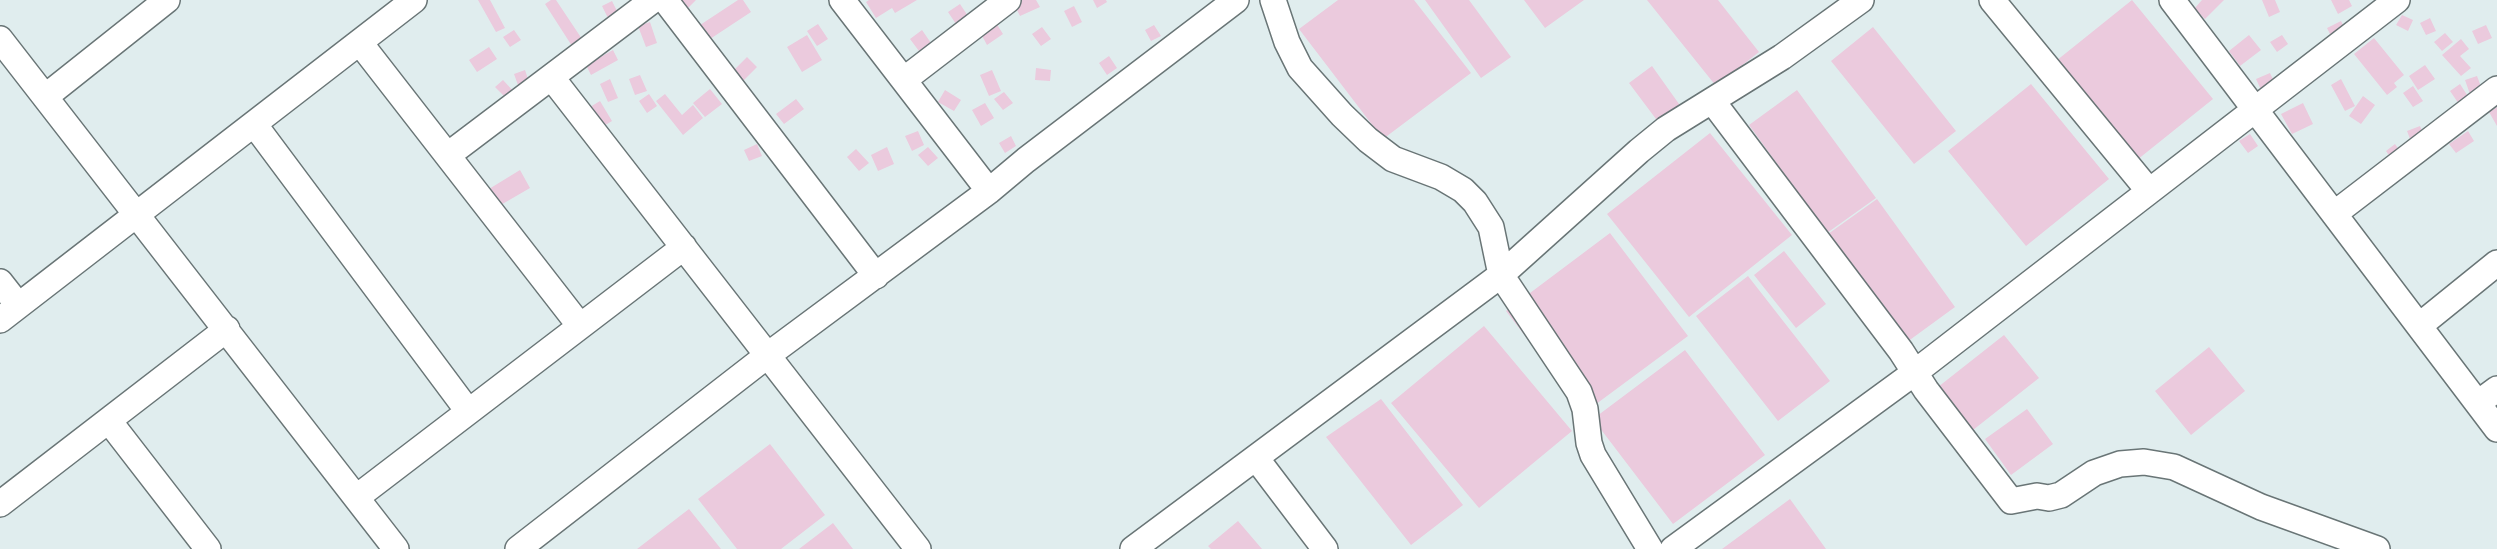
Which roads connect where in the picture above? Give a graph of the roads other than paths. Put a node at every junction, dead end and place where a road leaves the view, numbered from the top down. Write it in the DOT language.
graph roads {
  1 [pos="414,0"];
  2 [pos="653,0"];
  3 [pos="665,0"];
  4 [pos="842,0"];
  5 [pos="1008,0"];
  6 [pos="1236,0"];
  7 [pos="1273,0"];
  8 [pos="1861,0"];
  9 [pos="1992,0"];
  10 [pos="2396,0"];
  11 [pos="2175,1"];
  12 [pos="157,3"];
  13 [pos="0,38"];
  14 [pos="360,43"];
  15 [pos="552,78"];
  16 [pos="905,80"];
  17 [pos="2497,89"];
  18 [pos="45,98"];
  19 [pos="1713,102"];
  20 [pos="2255,110"];
  21 [pos="254,124"];
  22 [pos="448,155"];
  23 [pos="989,191"];
  24 [pos="2149,191"];
  25 [pos="136,214"];
  26 [pos="2334,214"];
  27 [pos="684,247"];
  28 [pos="2497,263"];
  29 [pos="1501,275"];
  30 [pos="876,276"];
  31 [pos="0,282"];
  32 [pos="9,312"];
  33 [pos="580,326"];
  34 [pos="2419,326"];
  35 [pos="227,329"];
  36 [pos="768,355"];
  37 [pos="1914,373"];
  38 [pos="2488,396"];
  39 [pos="468,411"];
  40 [pos="110,421"];
  41 [pos="2497,429"];
  42 [pos="1256,458"];
  43 [pos="357,497"];
  44 [pos="0,504"];
  45 [pos="1685,545"];
  46 [pos="208,549"];
  47 [pos="396,549"];
  48 [pos="518,549"];
  49 [pos="918,549"];
  50 [pos="1132,549"];
  51 [pos="1325,549"];
  52 [pos="1650,549"];
  53 [pos="2376,549"];
  1 -- 14 [label="street"];
  2 -- 15 [label="street"];
  3 -- 30 [label="street"];
  4 -- 16 [label="street"];
  5 -- 16 [label="street"];
  6 -- 23 [label="street"];
  7 -- 29 [label="street"];
  8 -- 19 [label="street"];
  9 -- 24 [label="street"];
  10 -- 20 [label="street"];
  11 -- 20 [label="street"];
  12 -- 18 [label="street"];
  13 -- 18 [label="street"];
  14 -- 21 [label="street"];
  14 -- 22 [label="street"];
  15 -- 22 [label="street"];
  15 -- 27 [label="street"];
  16 -- 23 [label="street"];
  17 -- 26 [label="street"];
  18 -- 25 [label="street"];
  19 -- 29 [label="street"];
  19 -- 37 [label="street"];
  20 -- 24 [label="street"];
  20 -- 26 [label="street"];
  21 -- 25 [label="street"];
  21 -- 39 [label="street"];
  22 -- 33 [label="street"];
  23 -- 30 [label="street"];
  24 -- 37 [label="street"];
  25 -- 32 [label="street"];
  25 -- 35 [label="street"];
  26 -- 34 [label="street"];
  27 -- 33 [label="street"];
  27 -- 36 [label="street"];
  28 -- 34 [label="street"];
  29 -- 42 [label="street"];
  29 -- 52 [label="street"];
  30 -- 36 [label="street"];
  31 -- 32 [label="street"];
  33 -- 39 [label="street"];
  34 -- 38 [label="street"];
  35 -- 40 [label="street"];
  35 -- 43 [label="street"];
  36 -- 48 [label="street"];
  36 -- 49 [label="street"];
  37 -- 45 [label="street"];
  37 -- 53 [label="street"];
  38 -- 41 [label="street"];
  39 -- 43 [label="street"];
  40 -- 44 [label="street"];
  40 -- 46 [label="street"];
  42 -- 50 [label="street"];
  42 -- 51 [label="street"];
  43 -- 47 [label="street"];
}
